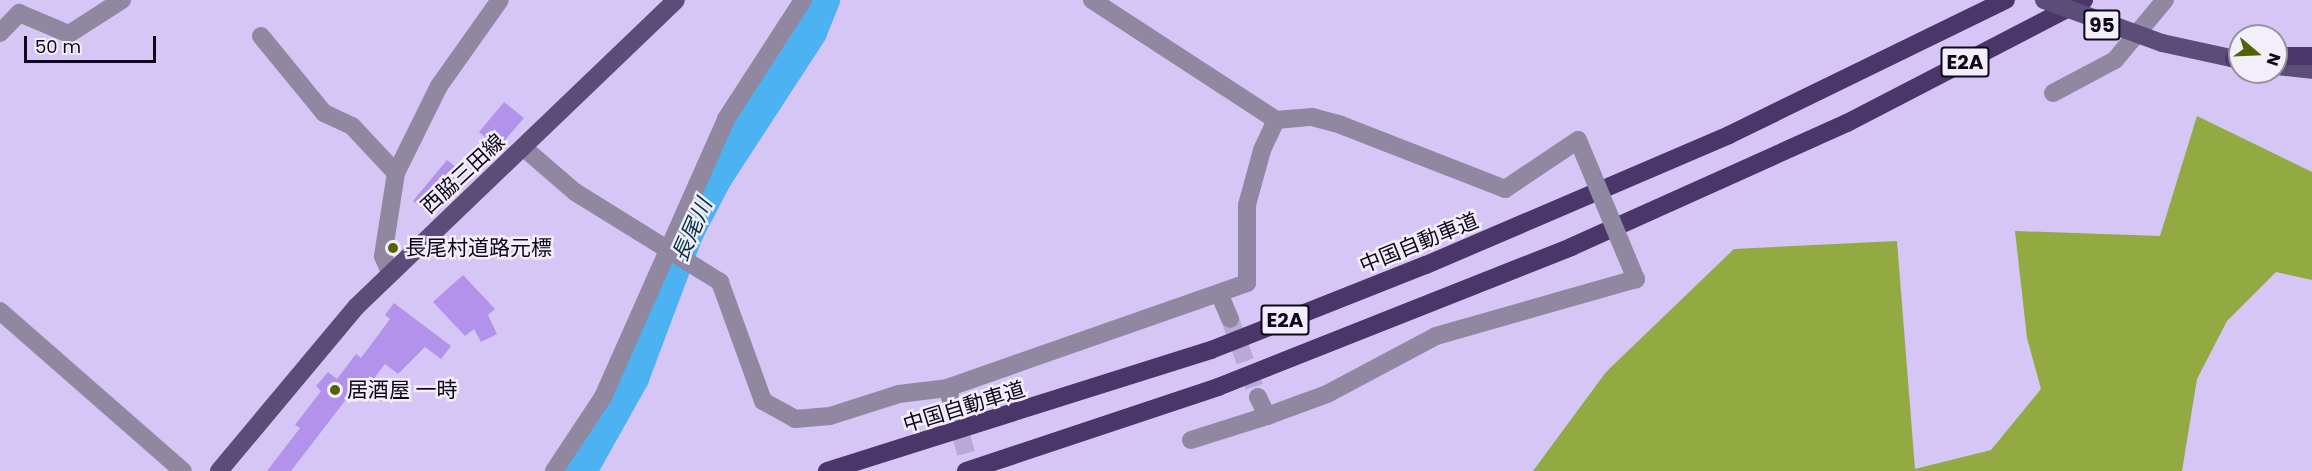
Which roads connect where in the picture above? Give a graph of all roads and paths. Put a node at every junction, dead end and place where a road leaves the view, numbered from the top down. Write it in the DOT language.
graph roads {
  1 [pos="122,0"];
  2 [pos="500,0"];
  3 [pos="676,0"];
  4 [pos="803,0"];
  5 [pos="1092,0"];
  6 [pos="2006,0"];
  7 [pos="2044,0"];
  8 [pos="2084,0"];
  9 [pos="2165,0"];
  10 [pos="0,33"];
  11 [pos="261,36"];
  12 [pos="2288,56"];
  13 [pos="2312,56"];
  14 [pos="2228,58"];
  15 [pos="2288,67"];
  16 [pos="2312,70"];
  17 [pos="2054,93"];
  18 [pos="1276,120"];
  19 [pos="524,148"];
  20 [pos="396,173"];
  21 [pos="669,247"];
  22 [pos="390,272"];
  23 [pos="1219,293"];
  24 [pos="0,311"];
  25 [pos="1230,319"];
  26 [pos="947,388"];
  27 [pos="1258,397"];
  28 [pos="954,410"];
  29 [pos="1267,416"];
  30 [pos="1191,440"];
  31 [pos="183,471"];
  32 [pos="219,471"];
  33 [pos="554,471"];
  34 [pos="827,471"];
  35 [pos="966,471"];
  1 -- 10 [label="street"];
  2 -- 20 [label="street"];
  3 -- 19 [label="main road, 西脇三田線"];
  4 -- 21 [label="street"];
  5 -- 18 [label="street"];
  6 -- 34 [label="highway, 中国自動車道 / E2A"];
  7 -- 14 [label="main road, 95, bridge"];
  8 -- 35 [label="highway, E2A"];
  9 -- 17 [label="street"];
  11 -- 20 [label="street"];
  12 -- 13 [label="highway"];
  15 -- 16 [label="main road"];
  18 -- 23 [label="street"];
  18 -- 29 [label="street, bridge"];
  19 -- 21 [label="street"];
  19 -- 22 [label="main road, 西脇三田線"];
  20 -- 22 [label="street"];
  21 -- 26 [label="street"];
  21 -- 33 [label="street"];
  22 -- 32 [label="main road, 西脇三田線"];
  23 -- 25 [label="street"];
  23 -- 26 [label="street"];
  24 -- 31 [label="street"];
  26 -- 28 [label="street"];
  27 -- 29 [label="street"];
  29 -- 30 [label="street"];
}
